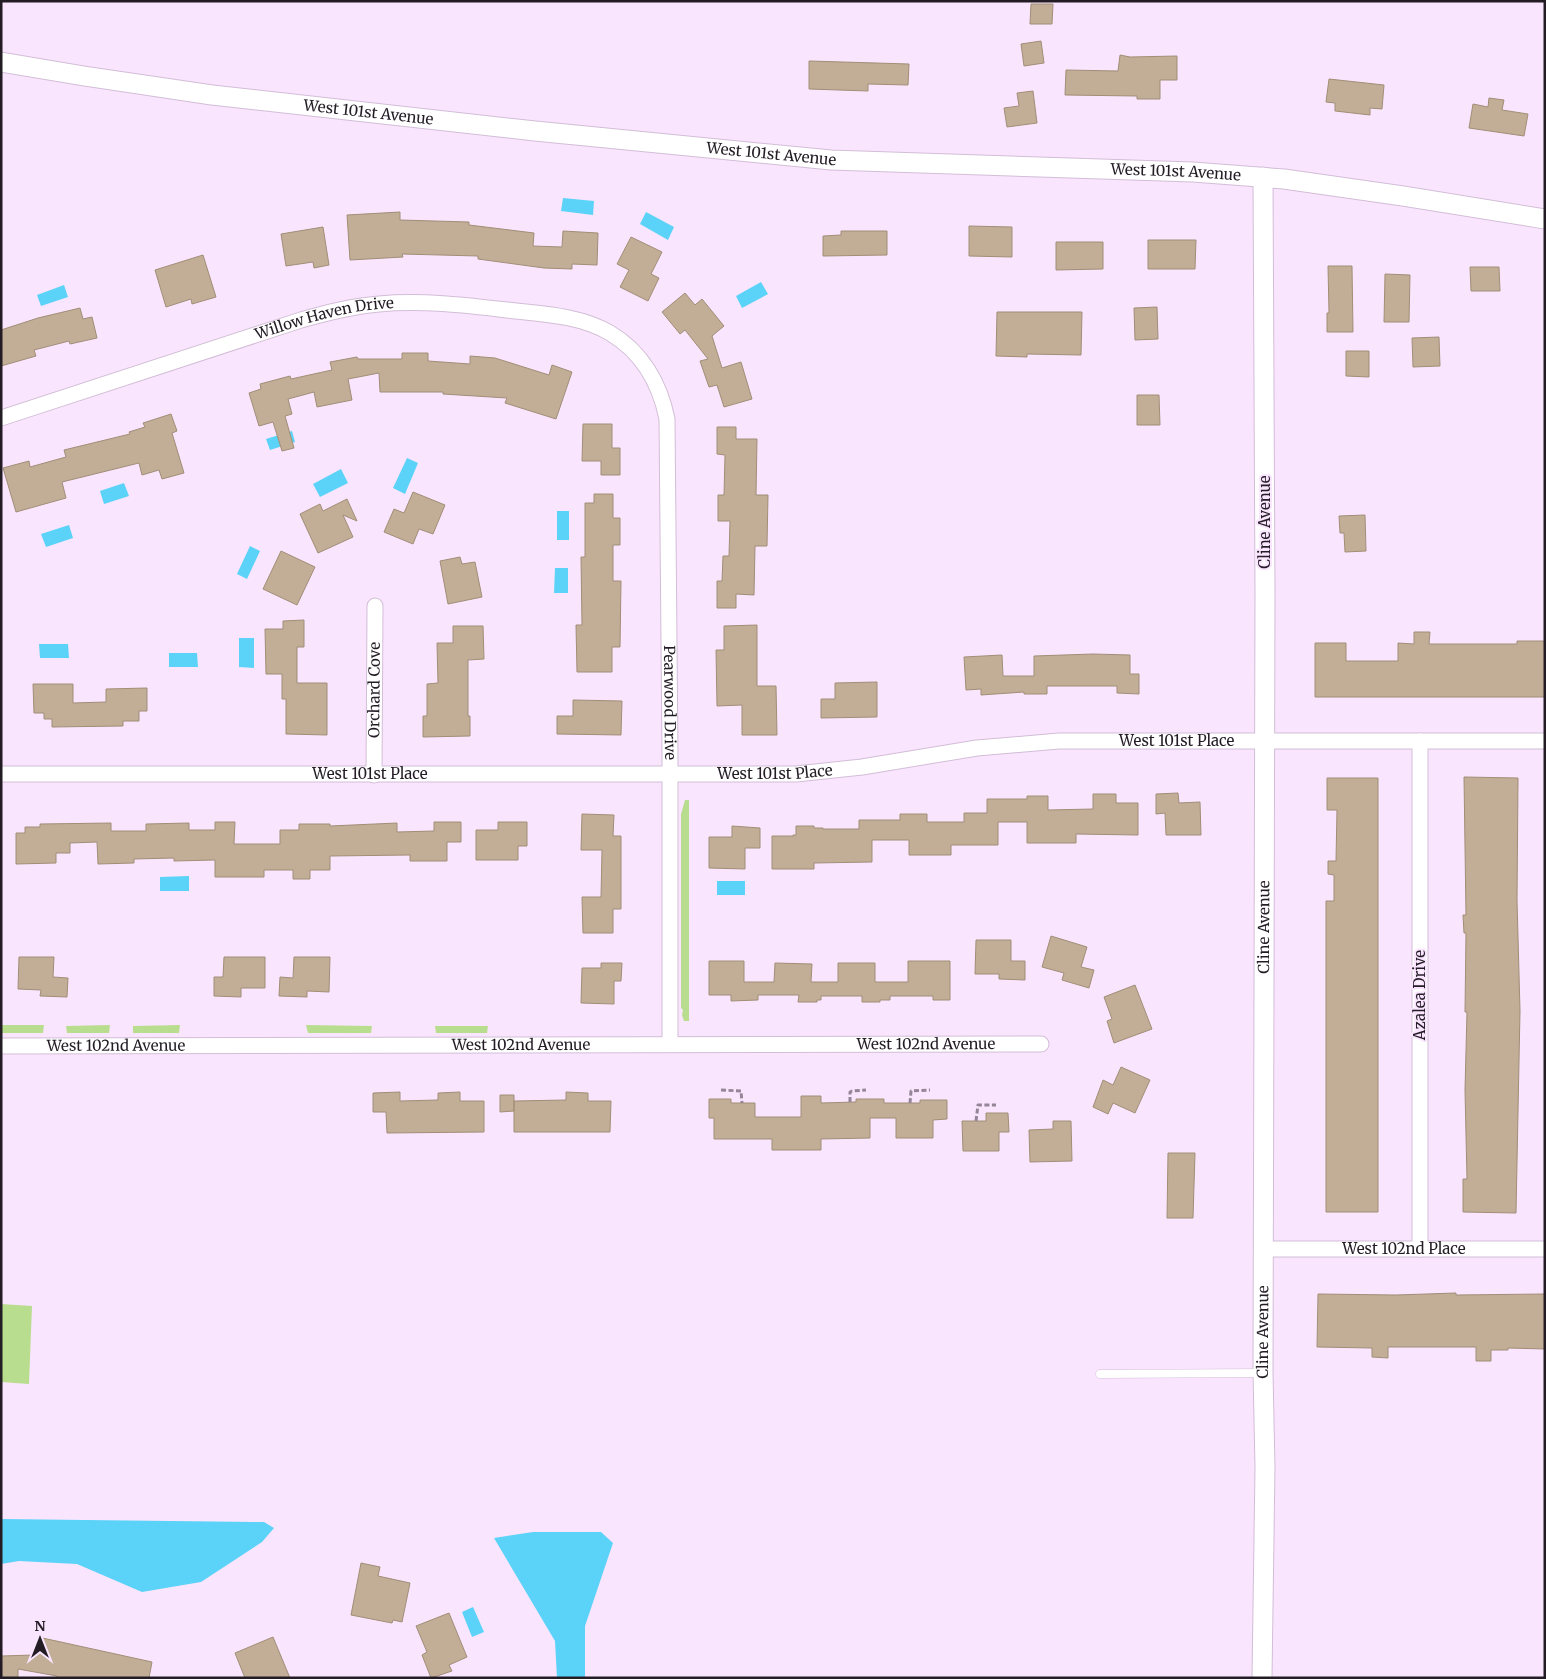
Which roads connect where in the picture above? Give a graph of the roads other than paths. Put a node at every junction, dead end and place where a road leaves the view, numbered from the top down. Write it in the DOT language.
graph roads {
  1 [pos="1,62"];
  2 [pos="1263,177"];
  3 [pos="1545,220"];
  4 [pos="645,365"];
  5 [pos="1,418"];
  6 [pos="374,606"];
  7 [pos="1264,741"];
  8 [pos="1420,741"];
  9 [pos="1545,741"];
  10 [pos="1,774"];
  11 [pos="670,774"];
  12 [pos="374,775"];
  13 [pos="670,1044"];
  14 [pos="1041,1044"];
  15 [pos="1,1046"];
  16 [pos="1264,1249"];
  17 [pos="1420,1249"];
  18 [pos="1545,1249"];
  19 [pos="1263,1373"];
  20 [pos="1100,1374"];
  21 [pos="1262,1678"];
  1 -- 2 [label="street, West 101st Avenue"];
  2 -- 3 [label="street, West 101st Avenue"];
  2 -- 7 [label="street, Cline Avenue"];
  4 -- 5 [label="street, Willow Haven Drive"];
  4 -- 11 [label="street, Pearwood Drive"];
  6 -- 12 [label="street, Orchard Cove"];
  7 -- 8 [label="street, West 101st Place"];
  7 -- 11 [label="street, West 101st Place"];
  7 -- 16 [label="street, Cline Avenue"];
  8 -- 9 [label="street, West 101st Place"];
  8 -- 17 [label="street, Azalea Drive"];
  10 -- 12 [label="street, West 101st Place"];
  11 -- 12 [label="street, West 101st Place"];
  11 -- 13 [label="street, Pearwood Drive"];
  13 -- 14 [label="street, West 102nd Avenue"];
  13 -- 15 [label="street, West 102nd Avenue"];
  16 -- 17 [label="street, West 102nd Place"];
  16 -- 19 [label="street, Cline Avenue"];
  17 -- 18 [label="street, West 102nd Place"];
  19 -- 20 [label="lane"];
  19 -- 21 [label="street, Cline Avenue"];
}
